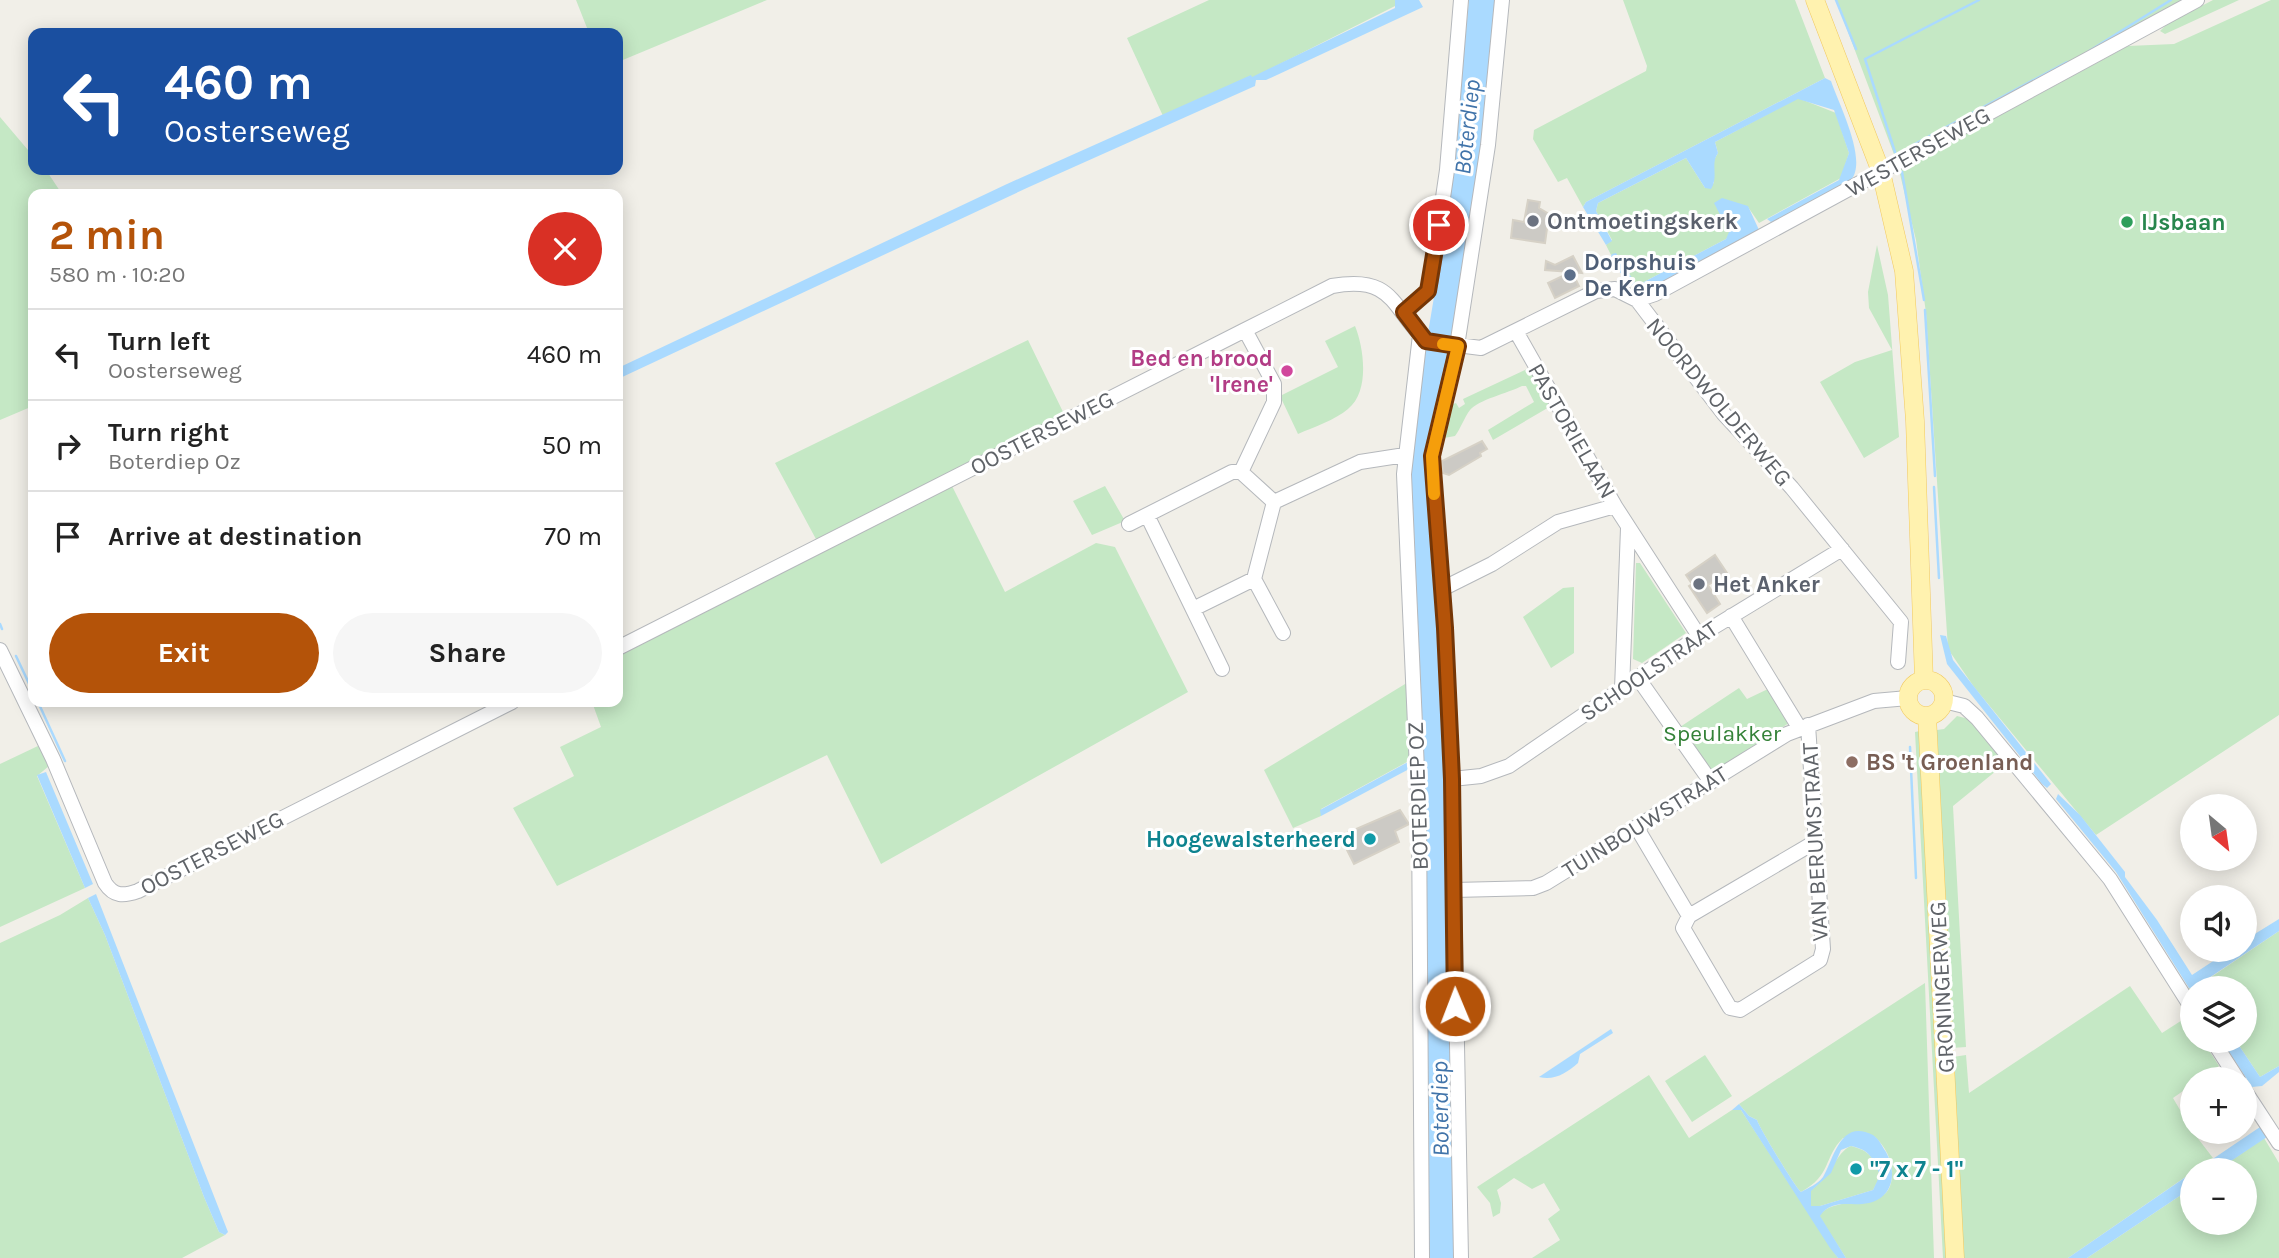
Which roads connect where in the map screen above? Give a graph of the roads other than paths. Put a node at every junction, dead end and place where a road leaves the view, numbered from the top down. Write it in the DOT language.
graph roads {
  1 [pos="1461,0"];
  2 [pos="1502,0"];
  3 [pos="1815,0"];
  4 [pos="2197,0"];
  5 [pos="1881,172"];
  6 [pos="1637,300"];
  7 [pos="1404,312"];
  8 [pos="1245,330"];
  9 [pos="1517,333"];
  10 [pos="1423,338"];
  11 [pos="1455,346"];
  12 [pos="1405,455"];
  13 [pos="1241,471"];
  14 [pos="1274,502"];
  15 [pos="1615,506"];
  16 [pos="1147,515"];
  17 [pos="1129,524"];
  18 [pos="1628,528"];
  19 [pos="1842,549"];
  20 [pos="1254,579"];
  21 [pos="1442,589"];
  22 [pos="1193,609"];
  23 [pos="1731,616"];
  24 [pos="1283,633"];
  25 [pos="1699,636"];
  26 [pos="623,645"];
  27 [pos="0,650"];
  28 [pos="1898,662"];
  29 [pos="1222,669"];
  30 [pos="1637,678"];
  31 [pos="1924,680"];
  32 [pos="1622,689"];
  33 [pos="1908,698"];
  34 [pos="1944,701"];
  35 [pos="502,707"];
  36 [pos="1927,716"];
  37 [pos="1804,727"];
  38 [pos="1452,779"];
  39 [pos="1711,782"];
  40 [pos="1637,828"];
  41 [pos="1815,842"];
  42 [pos="1454,890"];
  43 [pos="1689,916"];
  44 [pos="2180,990"];
  45 [pos="2257,1109"];
  46 [pos="2279,1143"];
  47 [pos="1422,1258"];
  48 [pos="1461,1258"];
  49 [pos="1955,1258"];
  1 -- 7 [label="street"];
  2 -- 11 [label="street"];
  3 -- 5 [label="main road"];
  4 -- 5 [label="street, WESTERSEWEG"];
  5 -- 6 [label="street, WESTERSEWEG"];
  5 -- 31 [label="main road"];
  6 -- 9 [label="street, NOORDWOLDERWEG"];
  6 -- 19 [label="street, NOORDWOLDERWEG"];
  7 -- 8 [label="street, OOSTERSEWEG"];
  7 -- 10 [label="street, OOSTERSEWEG"];
  8 -- 13 [label="street"];
  8 -- 26 [label="street, OOSTERSEWEG"];
  9 -- 11 [label="street, NOORDWOLDERWEG"];
  9 -- 15 [label="street, PASTORIELAAN"];
  10 -- 11 [label="street"];
  10 -- 12 [label="street, BOTERDIEP OZ"];
  11 -- 21 [label="street"];
  12 -- 14 [label="street"];
  12 -- 47 [label="street, BOTERDIEP OZ"];
  13 -- 14 [label="street"];
  13 -- 16 [label="street"];
  14 -- 20 [label="street"];
  15 -- 18 [label="street, PASTORIELAAN"];
  15 -- 21 [label="street"];
  16 -- 17 [label="street"];
  16 -- 22 [label="street"];
  18 -- 25 [label="street, PASTORIELAAN"];
  18 -- 32 [label="street"];
  19 -- 23 [label="street, SCHOOLSTRAAT"];
  19 -- 28 [label="street, NOORDWOLDERWEG"];
  20 -- 22 [label="street"];
  20 -- 24 [label="street"];
  21 -- 38 [label="street"];
  22 -- 29 [label="street"];
  23 -- 25 [label="street, SCHOOLSTRAAT"];
  23 -- 37 [label="street"];
  25 -- 30 [label="street, SCHOOLSTRAAT"];
  27 -- 35 [label="street, OOSTERSEWEG"];
  30 -- 32 [label="street, SCHOOLSTRAAT"];
  30 -- 39 [label="street"];
  31 -- 33 [label="main road"];
  31 -- 34 [label="main road"];
  32 -- 38 [label="street, SCHOOLSTRAAT"];
  33 -- 36 [label="main road"];
  33 -- 37 [label="street, TUINBOUWSTRAAT"];
  34 -- 36 [label="main road"];
  34 -- 44 [label="street"];
  36 -- 49 [label="main road, GRONINGERWEG"];
  37 -- 39 [label="street, TUINBOUWSTRAAT"];
  37 -- 41 [label="street, VAN BERUMSTRAAT"];
  38 -- 42 [label="street"];
  39 -- 40 [label="street, TUINBOUWSTRAAT"];
  40 -- 42 [label="street, TUINBOUWSTRAAT"];
  40 -- 43 [label="street"];
  41 -- 43 [label="street"];
  41 -- 43 [label="street, VAN BERUMSTRAAT"];
  42 -- 48 [label="street"];
  45 -- 46 [label="street"];
}
